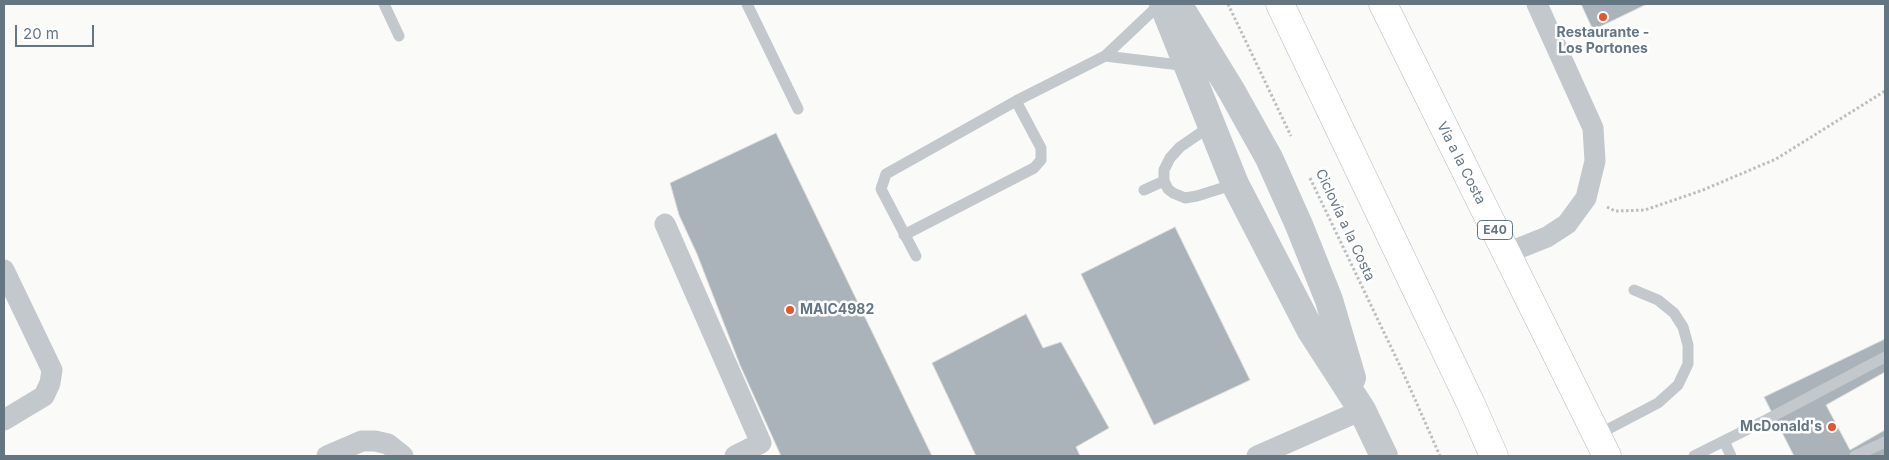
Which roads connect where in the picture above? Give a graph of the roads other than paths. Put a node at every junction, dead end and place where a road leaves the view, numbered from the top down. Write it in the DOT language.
graph roads {
  1 [pos="384,4"];
  2 [pos="746,4"];
  3 [pos="1161,4"];
  4 [pos="1178,4"];
  5 [pos="1280,4"];
  6 [pos="1383,4"];
  7 [pos="1542,5"];
  8 [pos="399,36"];
  9 [pos="1105,56"];
  10 [pos="1188,66"];
  11 [pos="1016,101"];
  12 [pos="798,109"];
  13 [pos="1212,125"];
  14 [pos="1164,180"];
  15 [pos="1235,184"];
  16 [pos="1144,190"];
  17 [pos="665,224"];
  18 [pos="904,235"];
  19 [pos="1507,253"];
  20 [pos="916,256"];
  21 [pos="4,270"];
  22 [pos="1634,290"];
  23 [pos="1885,357"];
  24 [pos="1362,410"];
  25 [pos="4,420"];
  26 [pos="1724,441"];
  27 [pos="1885,442"];
  28 [pos="1602,446"];
  29 [pos="327,456"];
  30 [pos="403,456"];
  31 [pos="735,456"];
  32 [pos="1257,456"];
  33 [pos="1384,456"];
  34 [pos="1494,456"];
  35 [pos="1694,456"];
  36 [pos="1731,456"];
  37 [pos="1855,456"];
  1 -- 8 [label="lane"];
  2 -- 12 [label="lane"];
  3 -- 9 [label="lane"];
  3 -- 10 [label="street"];
  4 -- 24 [label="street"];
  5 -- 34 [label="highway"];
  6 -- 19 [label="highway, Vía a la Costa / E40"];
  7 -- 19 [label="street"];
  9 -- 10 [label="lane"];
  9 -- 11 [label="lane"];
  10 -- 13 [label="street"];
  11 -- 18 [label="lane"];
  11 -- 18 [label="lane"];
  13 -- 14 [label="lane"];
  13 -- 15 [label="street"];
  14 -- 15 [label="lane"];
  14 -- 16 [label="lane"];
  15 -- 24 [label="street"];
  17 -- 31 [label="street"];
  18 -- 20 [label="lane"];
  19 -- 28 [label="highway, Vía a la Costa / E40"];
  21 -- 25 [label="street"];
  22 -- 28 [label="lane"];
  23 -- 26 [label="lane"];
  24 -- 32 [label="street"];
  24 -- 33 [label="street"];
  26 -- 35 [label="lane"];
  26 -- 36 [label="lane"];
  27 -- 37 [label="lane"];
  29 -- 30 [label="street"];
}
